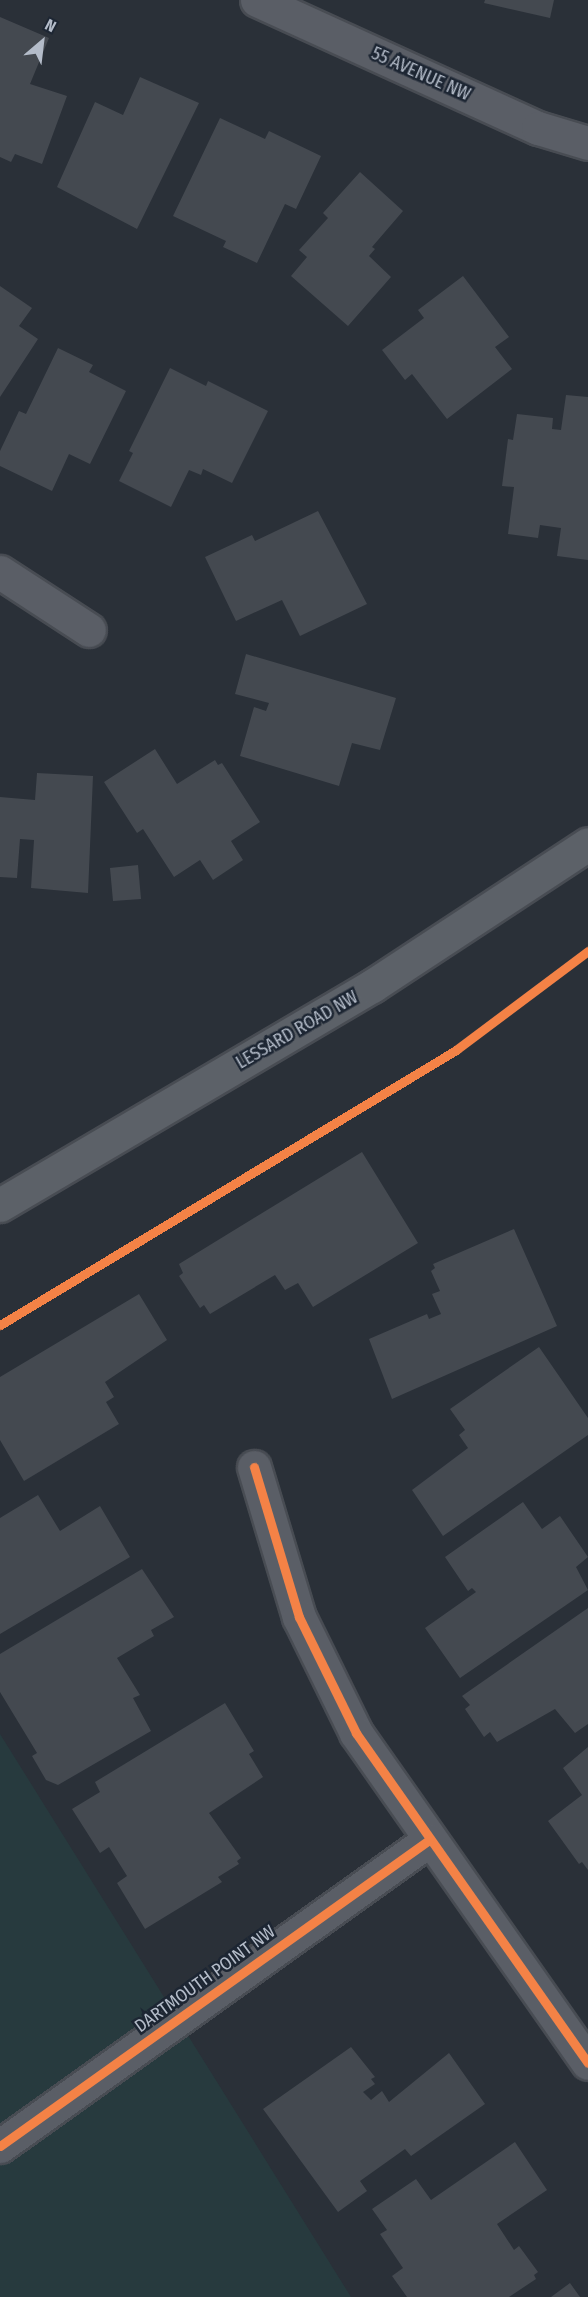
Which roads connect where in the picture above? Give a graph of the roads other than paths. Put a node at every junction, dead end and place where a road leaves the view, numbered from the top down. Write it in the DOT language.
graph roads {
  1 [pos="257,0"];
  2 [pos="588,142"];
  3 [pos="0,572"];
  4 [pos="89,630"];
  5 [pos="588,844"];
  6 [pos="0,1205"];
  7 [pos="254,1467"];
  8 [pos="429,1840"];
  9 [pos="588,2063"];
  10 [pos="0,2146"];
  1 -- 2 [label="street, 55 AVENUE NW"];
  3 -- 4 [label="street"];
  5 -- 6 [label="main road, LESSARD ROAD NW"];
  7 -- 8 [label="street"];
  8 -- 9 [label="street"];
  8 -- 10 [label="street, DARTMOUTH POINT NW"];
}
